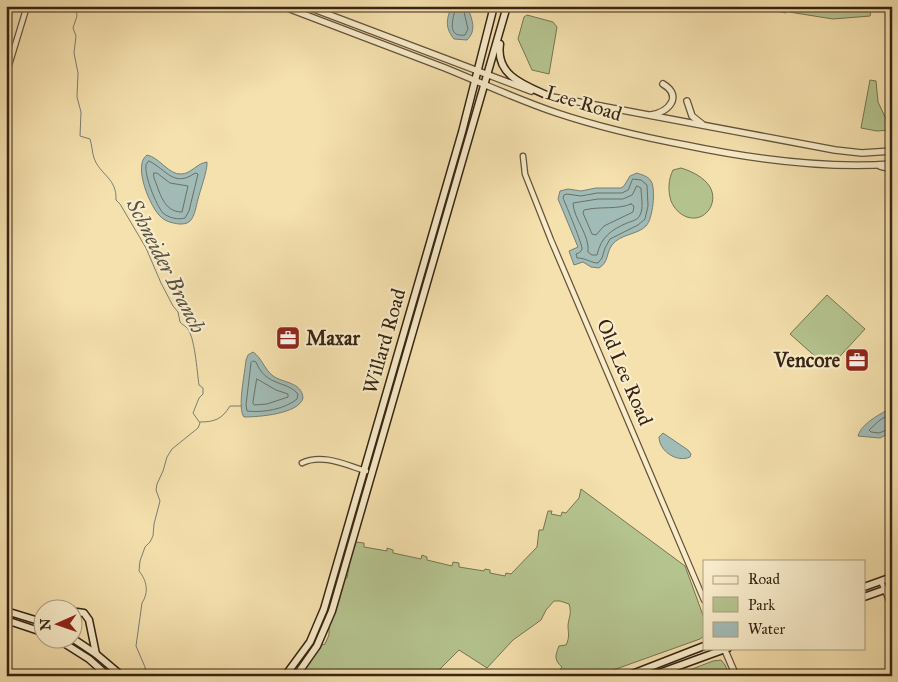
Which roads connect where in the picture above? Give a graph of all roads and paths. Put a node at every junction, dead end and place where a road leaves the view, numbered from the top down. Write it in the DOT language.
graph roads {
  1 [pos="27,6"];
  2 [pos="282,6"];
  3 [pos="306,6"];
  4 [pos="494,6"];
  5 [pos="507,6"];
  6 [pos="504,18"];
  7 [pos="477,71"];
  8 [pos="6,75"];
  9 [pos="488,75"];
  10 [pos="475,82"];
  11 [pos="663,84"];
  12 [pos="485,86"];
  13 [pos="551,97"];
  14 [pos="687,101"];
  15 [pos="649,115"];
  16 [pos="709,127"];
  17 [pos="892,151"];
  18 [pos="523,156"];
  19 [pos="892,164"];
  20 [pos="874,165"];
  21 [pos="892,169"];
  22 [pos="302,463"];
  23 [pos="364,470"];
  24 [pos="372,472"];
  25 [pos="887,578"];
  26 [pos="866,586"];
  27 [pos="890,588"];
  28 [pos="866,596"];
  29 [pos="703,598"];
  30 [pos="892,608"];
  31 [pos="6,611"];
  32 [pos="82,613"];
  33 [pos="32,619"];
  34 [pos="6,620"];
  35 [pos="32,629"];
  36 [pos="82,645"];
  37 [pos="703,646"];
  38 [pos="74,650"];
  39 [pos="723,650"];
  40 [pos="726,650"];
  41 [pos="96,654"];
  42 [pos="108,676"];
  43 [pos="122,676"];
  44 [pos="285,676"];
  45 [pos="296,676"];
  46 [pos="627,676"];
  47 [pos="651,676"];
  48 [pos="736,676"];
  1 -- 8 [label="street"];
  2 -- 10 [label="street, Lee Road"];
  3 -- 7 [label="street, Lee Road"];
  4 -- 7 [label="main road, Willard Road"];
  5 -- 6 [label="main road, Willard Road"];
  6 -- 9 [label="main road, Willard Road"];
  6 -- 13 [label="main road"];
  7 -- 9 [label="street, Lee Road"];
  7 -- 10 [label="main road, Willard Road"];
  9 -- 12 [label="main road, Willard Road"];
  9 -- 13 [label="street, Lee Road"];
  10 -- 12 [label="street, Lee Road"];
  10 -- 23 [label="main road, Willard Road"];
  11 -- 15 [label="street"];
  12 -- 20 [label="street, Lee Road"];
  12 -- 24 [label="main road, Willard Road"];
  13 -- 15 [label="street, Lee Road"];
  14 -- 16 [label="street"];
  15 -- 16 [label="street, Lee Road"];
  16 -- 17 [label="street, Lee Road"];
  18 -- 29 [label="street, Old Lee Road"];
  19 -- 20 [label="street, Lee Road"];
  20 -- 21 [label="street"];
  22 -- 23 [label="street"];
  23 -- 24 [label="street"];
  23 -- 44 [label="main road, Willard Road"];
  24 -- 45 [label="main road, Willard Road"];
  25 -- 26 [label="main road"];
  25 -- 27 [label="street"];
  27 -- 28 [label="main road"];
  27 -- 30 [label="street"];
  31 -- 33 [label="main road"];
  32 -- 41 [label="main road"];
  34 -- 35 [label="main road"];
  36 -- 41 [label="main road"];
  37 -- 46 [label="main road"];
  38 -- 42 [label="main road"];
  39 -- 47 [label="main road"];
  40 -- 48 [label="street"];
  41 -- 43 [label="main road"];
}
